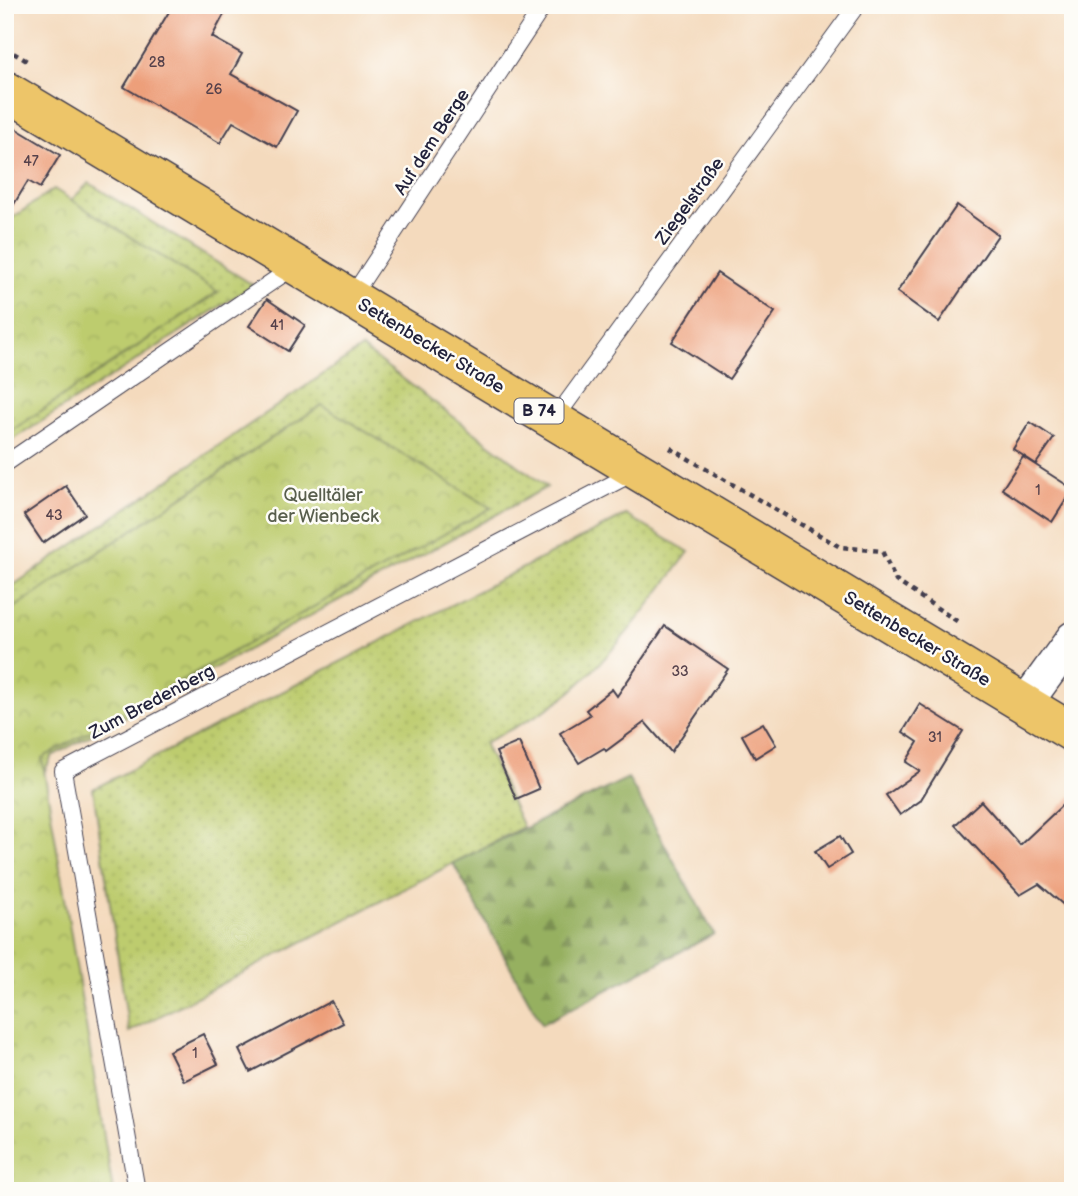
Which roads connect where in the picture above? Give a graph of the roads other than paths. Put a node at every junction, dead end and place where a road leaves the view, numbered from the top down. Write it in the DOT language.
graph roads {
  1 [pos="544,5"];
  2 [pos="858,5"];
  3 [pos="5,90"];
  4 [pos="297,265"];
  5 [pos="351,299"];
  6 [pos="554,420"];
  7 [pos="5,464"];
  8 [pos="638,470"];
  9 [pos="1073,638"];
  10 [pos="1025,704"];
  11 [pos="1073,733"];
  12 [pos="137,1191"];
  1 -- 5 [label="lane, Auf dem Berge"];
  2 -- 6 [label="lane, Ziegelstraße"];
  3 -- 4 [label="main road, Settenbecker Straße / B 74"];
  4 -- 5 [label="main road, Settenbecker Straße / B 74"];
  4 -- 7 [label="lane"];
  5 -- 6 [label="main road, Settenbecker Straße / B 74"];
  6 -- 8 [label="main road, Settenbecker Straße / B 74"];
  8 -- 10 [label="main road, Settenbecker Straße / B 74"];
  8 -- 12 [label="lane, Zum Bredenberg"];
  9 -- 10 [label="street"];
  10 -- 11 [label="main road, Settenbecker Straße / B 74"];
}
